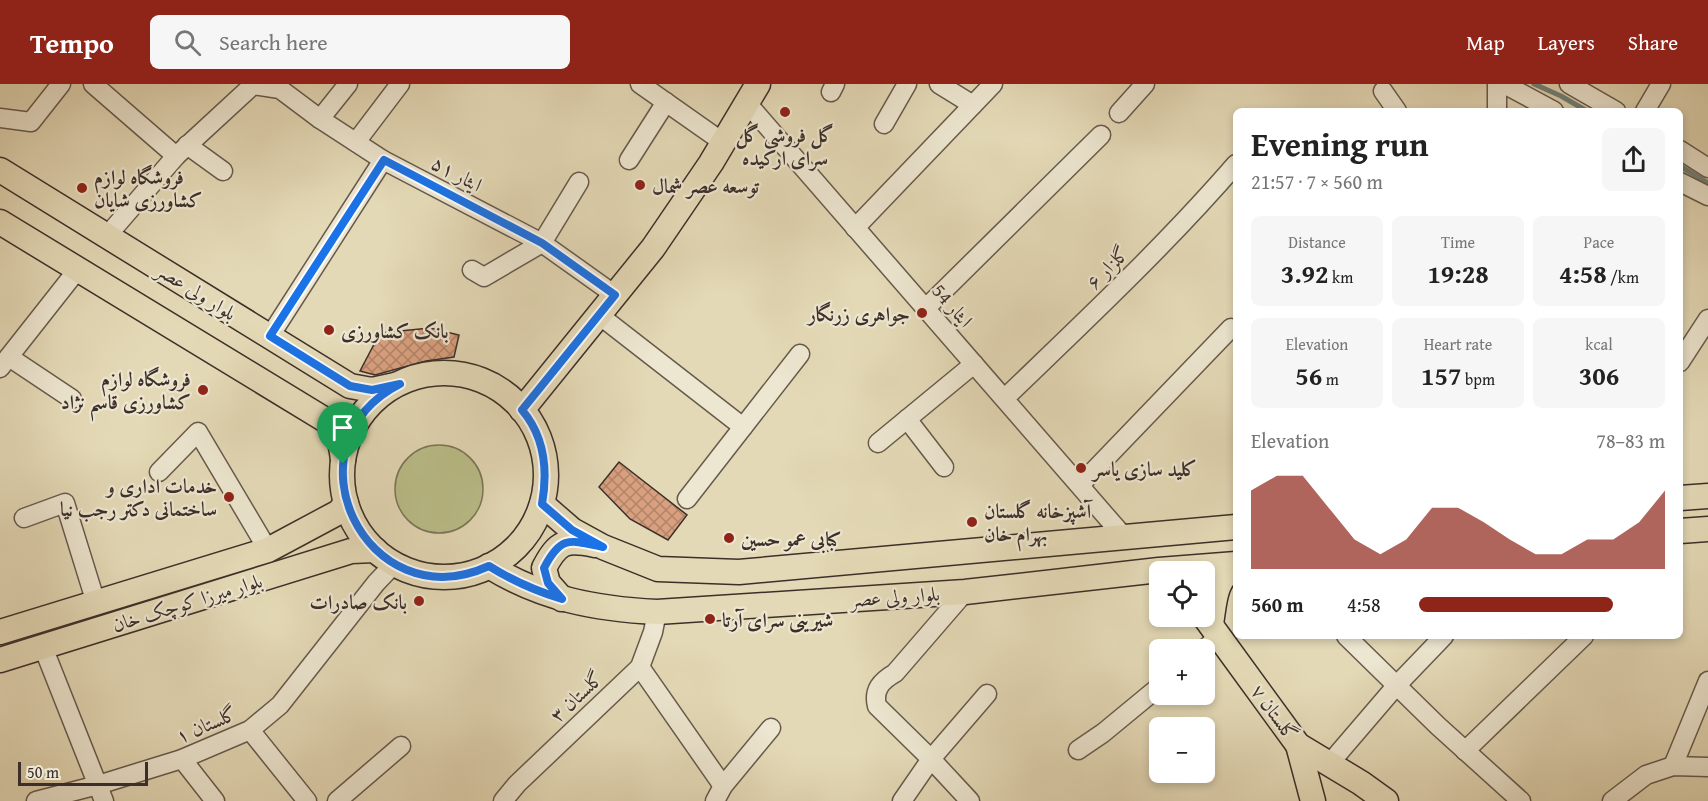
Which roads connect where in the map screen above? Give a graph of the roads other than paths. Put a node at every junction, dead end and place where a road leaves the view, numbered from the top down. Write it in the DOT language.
graph roads {
  1 [pos="61,84"];
  2 [pos="93,84"];
  3 [pos="348,84"];
  4 [pos="400,84"];
  5 [pos="640,84"];
  6 [pos="907,84"];
  7 [pos="939,84"];
  8 [pos="993,84"];
  9 [pos="1145,84"];
  10 [pos="1497,84"];
  11 [pos="1504,84"];
  12 [pos="1569,84"];
  13 [pos="1661,84"];
  14 [pos="281,86"];
  15 [pos="1383,91"];
  16 [pos="752,94"];
  17 [pos="666,102"];
  18 [pos="973,105"];
  19 [pos="1395,108"];
  20 [pos="1497,108"];
  21 [pos="1548,108"];
  22 [pos="1611,108"];
  23 [pos="1647,108"];
  24 [pos="1119,113"];
  25 [pos="0,118"];
  26 [pos="320,118"];
  27 [pos="884,124"];
  28 [pos="1101,135"];
  29 [pos="356,142"];
  30 [pos="724,142"];
  31 [pos="181,151"];
  32 [pos="1683,152"];
  33 [pos="384,160"];
  34 [pos="629,160"];
  35 [pos="1233,167"];
  36 [pos="1708,168"];
  37 [pos="0,170"];
  38 [pos="223,171"];
  39 [pos="579,182"];
  40 [pos="1683,184"];
  41 [pos="1708,196"];
  42 [pos="0,222"];
  43 [pos="855,228"];
  44 [pos="107,236"];
  45 [pos="542,243"];
  46 [pos="78,269"];
  47 [pos="472,270"];
  48 [pos="615,295"];
  49 [pos="926,308"];
  50 [pos="599,315"];
  51 [pos="1708,319"];
  52 [pos="1231,328"];
  53 [pos="270,336"];
  54 [pos="800,354"];
  55 [pos="1683,357"];
  56 [pos="4,363"];
  57 [pos="974,364"];
  58 [pos="400,384"];
  59 [pos="1005,398"];
  60 [pos="72,399"];
  61 [pos="522,410"];
  62 [pos="907,419"];
  63 [pos="743,427"];
  64 [pos="878,444"];
  65 [pos="343,464"];
  66 [pos="944,467"];
  67 [pos="159,472"];
  68 [pos="1080,485"];
  69 [pos="1708,496"];
  70 [pos="1683,498"];
  71 [pos="687,499"];
  72 [pos="346,504"];
  73 [pos="542,504"];
  74 [pos="24,518"];
  75 [pos="1233,527"];
  76 [pos="1708,529"];
  77 [pos="1683,531"];
  78 [pos="1125,538"];
  79 [pos="603,547"];
  80 [pos="268,550"];
  81 [pos="375,550"];
  82 [pos="394,564"];
  83 [pos="1233,565"];
  84 [pos="489,566"];
  85 [pos="1215,567"];
  86 [pos="1233,567"];
  87 [pos="1149,572"];
  88 [pos="965,592"];
  89 [pos="562,599"];
  90 [pos="96,603"];
  91 [pos="657,612"];
  92 [pos="0,632"];
  93 [pos="1209,632"];
  94 [pos="1349,639"];
  95 [pos="1441,639"];
  96 [pos="1581,639"];
  97 [pos="43,647"];
  98 [pos="0,660"];
  99 [pos="640,667"];
  100 [pos="1708,681"];
  101 [pos="1396,686"];
  102 [pos="987,694"];
  103 [pos="1149,695"];
  104 [pos="771,728"];
  105 [pos="250,730"];
  106 [pos="1298,745"];
  107 [pos="401,746"];
  108 [pos="1078,750"];
  109 [pos="1465,751"];
  110 [pos="182,759"];
  111 [pos="931,759"];
  112 [pos="1330,763"];
  113 [pos="1672,766"];
  114 [pos="1708,766"];
  115 [pos="1646,775"];
  116 [pos="101,793"];
  117 [pos="719,793"];
  118 [pos="36,801"];
  119 [pos="215,801"];
  120 [pos="307,801"];
  121 [pos="338,801"];
  122 [pos="503,801"];
  123 [pos="902,801"];
  124 [pos="970,801"];
  125 [pos="1313,801"];
  126 [pos="1386,801"];
  127 [pos="1521,801"];
  128 [pos="1612,801"];
  129 [pos="1627,801"];
  1 -- 25 [label="street"];
  2 -- 31 [label="street"];
  3 -- 26 [label="street"];
  4 -- 29 [label="street"];
  5 -- 17 [label="street"];
  6 -- 27 [label="street"];
  7 -- 18 [label="street"];
  8 -- 18 [label="street"];
  9 -- 24 [label="street"];
  10 -- 20 [label="street"];
  11 -- 21 [label="street"];
  12 -- 22 [label="street"];
  13 -- 23 [label="street"];
  14 -- 26 [label="street, ایثار ۵۱"];
  14 -- 31 [label="street"];
  15 -- 19 [label="street"];
  16 -- 30 [label="main road"];
  16 -- 43 [label="street, ایثار 54"];
  17 -- 30 [label="street"];
  17 -- 34 [label="street"];
  18 -- 43 [label="street"];
  26 -- 29 [label="street, ایثار ۵۱"];
  28 -- 49 [label="street"];
  29 -- 33 [label="street, ایثار ۵۱"];
  30 -- 48 [label="main road"];
  31 -- 38 [label="street"];
  31 -- 44 [label="street"];
  32 -- 36 [label="street"];
  33 -- 45 [label="street, ایثار ۵۱"];
  33 -- 53 [label="street"];
  35 -- 59 [label="street, گلزار ۶"];
  37 -- 44 [label="main road, بلوار ولی عصر"];
  39 -- 45 [label="street"];
  40 -- 41 [label="street"];
  42 -- 46 [label="main road"];
  43 -- 49 [label="street, ایثار 54"];
  44 -- 53 [label="main road, بلوار ولی عصر"];
  45 -- 47 [label="street"];
  45 -- 48 [label="street, ایثار ۵۱"];
  46 -- 56 [label="street"];
  46 -- 65 [label="main road"];
  48 -- 50 [label="main road"];
  49 -- 57 [label="street, ایثار 54"];
  50 -- 61 [label="main road"];
  50 -- 63 [label="street"];
  51 -- 55 [label="street"];
  52 -- 68 [label="street"];
  53 -- 58 [label="main road, بلوار ولی عصر"];
  54 -- 63 [label="street"];
  56 -- 60 [label="street"];
  57 -- 59 [label="street, ایثار 54"];
  57 -- 62 [label="street"];
  58 -- 61 [label="main road"];
  58 -- 65 [label="main road"];
  59 -- 68 [label="street, ایثار 54"];
  61 -- 73 [label="main road"];
  62 -- 64 [label="street"];
  62 -- 66 [label="street"];
  63 -- 71 [label="street"];
  65 -- 72 [label="main road"];
  67 -- 80 [label="street"];
  68 -- 78 [label="street, ایثار 54"];
  69 -- 70 [label="main road"];
  72 -- 80 [label="main road, بلوار میرزا کوچک خان"];
  72 -- 81 [label="main road"];
  73 -- 79 [label="main road, بلوار ولی عصر"];
  73 -- 84 [label="main road"];
  74 -- 90 [label="street"];
  75 -- 78 [label="main road, بلوار ولی عصر"];
  76 -- 77 [label="main road"];
  78 -- 79 [label="main road, بلوار ولی عصر"];
  79 -- 89 [label="main road"];
  80 -- 90 [label="main road, بلوار میرزا کوچک خان"];
  81 -- 82 [label="main road"];
  81 -- 97 [label="main road, بلوار میرزا کوچک خان"];
  82 -- 84 [label="main road"];
  82 -- 105 [label="street, گلستان ۱"];
  83 -- 85 [label="main road, بلوار ولی عصر"];
  84 -- 89 [label="main road, بلوار ولی عصر"];
  86 -- 93 [label="main road"];
  87 -- 88 [label="main road, بلوار ولی عصر"];
  88 -- 91 [label="main road, بلوار ولی عصر"];
  88 -- 111 [label="street"];
  89 -- 91 [label="main road, بلوار ولی عصر"];
  90 -- 92 [label="main road, بلوار میرزا کوچک خان"];
  91 -- 99 [label="street, گلستان ۳"];
  93 -- 106 [label="main road, گلستان ۷"];
  94 -- 101 [label="street"];
  95 -- 101 [label="street"];
  96 -- 109 [label="street"];
  97 -- 98 [label="main road, بلوار میرزا کوچک خان"];
  97 -- 116 [label="street"];
  99 -- 117 [label="street"];
  99 -- 122 [label="street, گلستان ۳"];
  100 -- 113 [label="street"];
  101 -- 109 [label="street"];
  101 -- 112 [label="street"];
  102 -- 111 [label="street"];
  103 -- 108 [label="street"];
  104 -- 117 [label="street"];
  105 -- 110 [label="street, گلستان ۱"];
  105 -- 120 [label="street"];
  106 -- 112 [label="main road, گلستان ۷"];
  106 -- 125 [label="main road"];
  107 -- 121 [label="street"];
  109 -- 127 [label="street"];
  110 -- 116 [label="street, گلستان ۱"];
  110 -- 119 [label="street"];
  111 -- 123 [label="street"];
  111 -- 124 [label="street"];
  112 -- 126 [label="main road, گلستان ۷"];
  113 -- 114 [label="street"];
  113 -- 115 [label="street"];
  115 -- 128 [label="street"];
  115 -- 129 [label="street"];
  116 -- 118 [label="street, گلستان ۱"];
}
